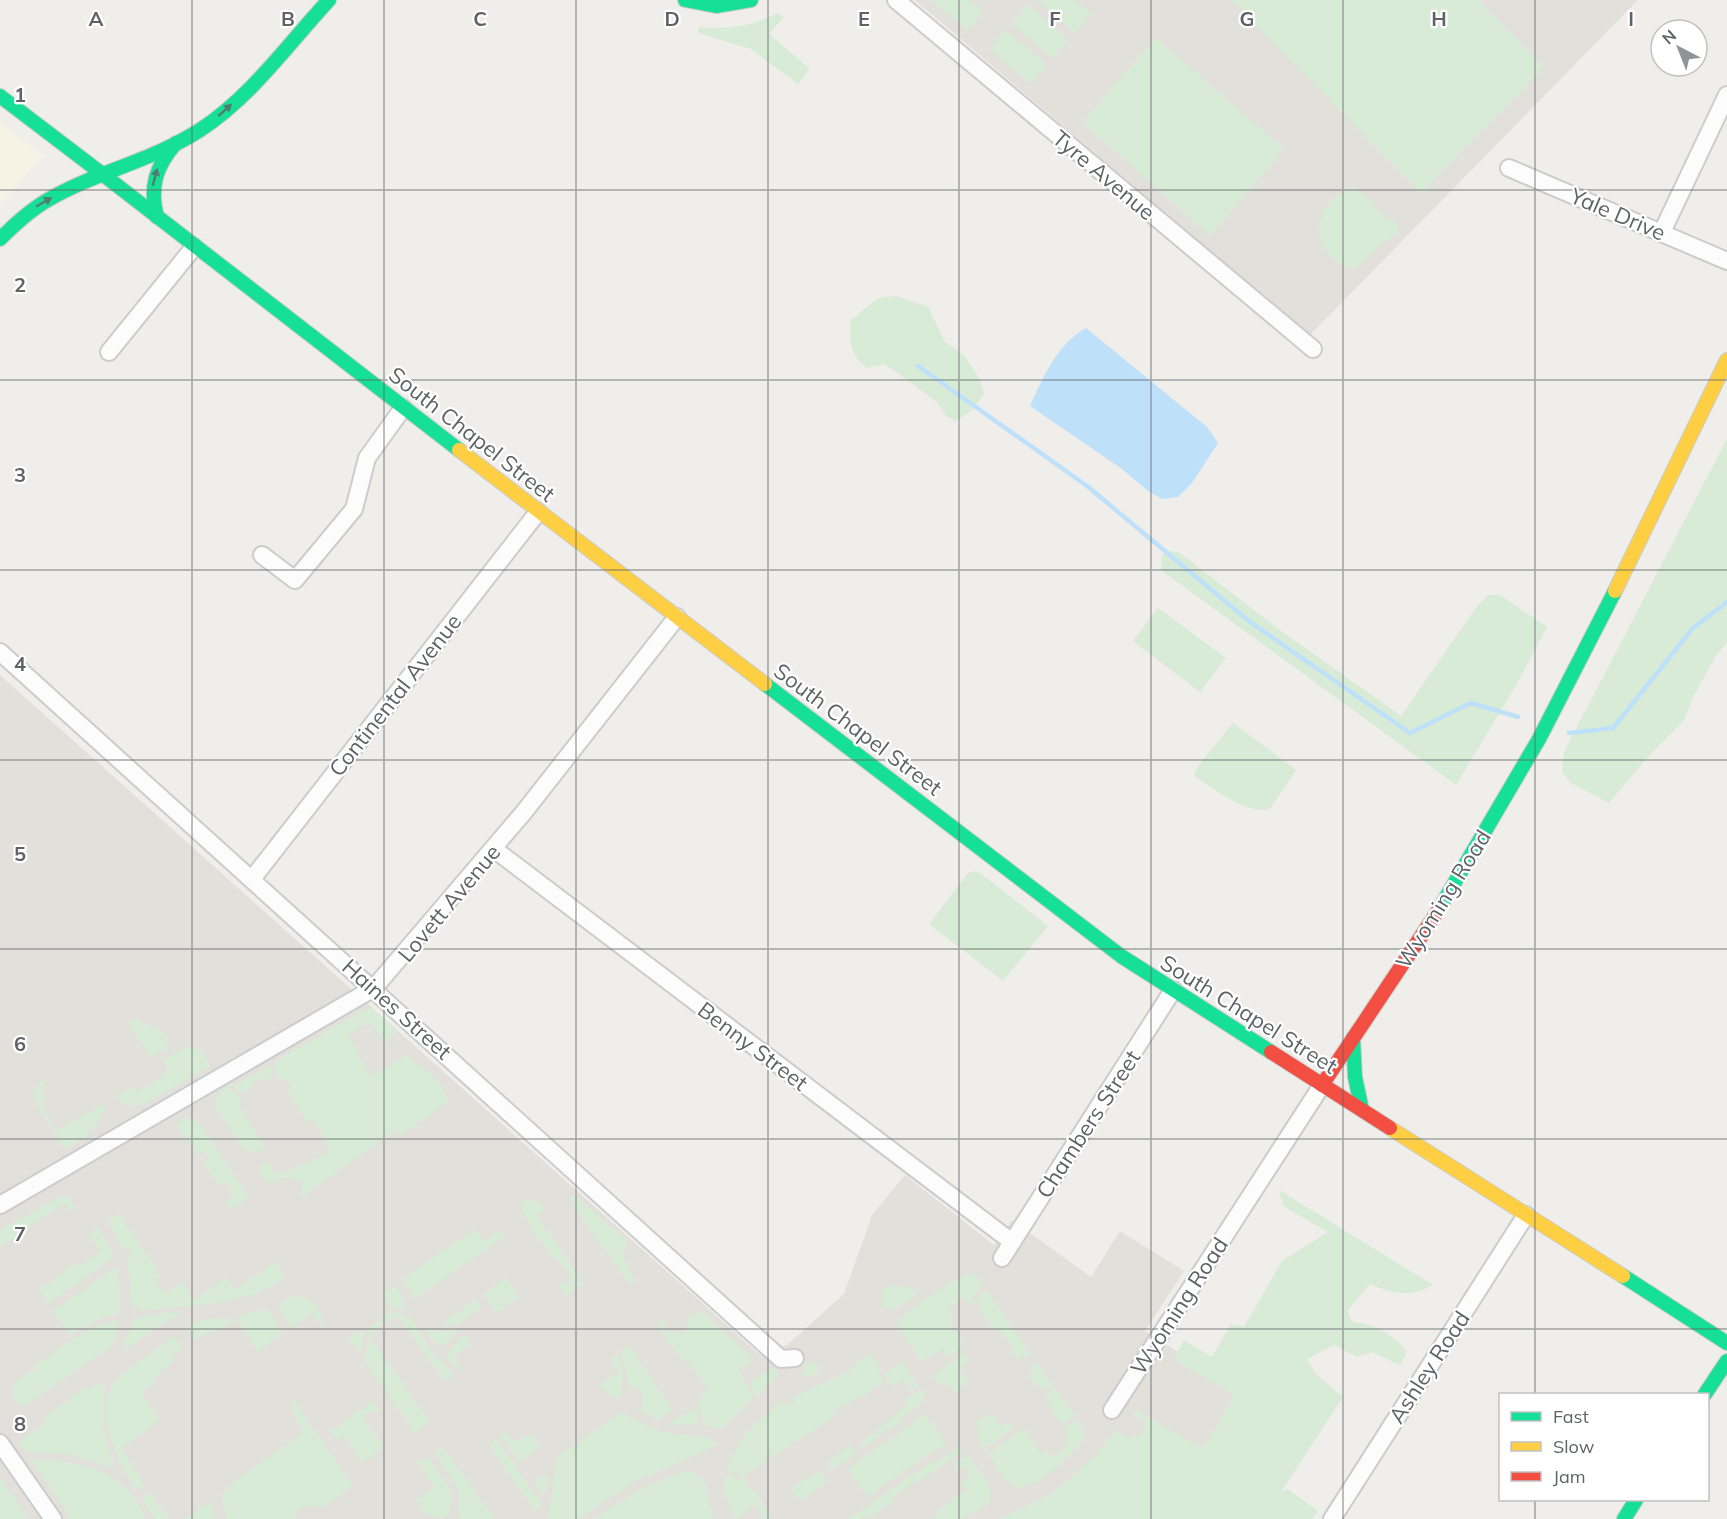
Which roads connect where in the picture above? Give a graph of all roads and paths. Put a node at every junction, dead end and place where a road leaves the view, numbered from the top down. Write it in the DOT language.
graph roads {
  1 [pos="329,0"];
  2 [pos="685,0"];
  3 [pos="751,0"];
  4 [pos="896,0"];
  5 [pos="1727,95"];
  6 [pos="0,96"];
  7 [pos="177,142"];
  8 [pos="1509,168"];
  9 [pos="101,173"];
  10 [pos="157,217"];
  11 [pos="1662,232"];
  12 [pos="0,239"];
  13 [pos="194,247"];
  14 [pos="1727,261"];
  15 [pos="1313,349"];
  16 [pos="110,352"];
  17 [pos="1727,360"];
  18 [pos="403,408"];
  19 [pos="538,512"];
  20 [pos="262,555"];
  21 [pos="677,617"];
  22 [pos="0,652"];
  23 [pos="494,849"];
  24 [pos="252,879"];
  25 [pos="374,988"];
  26 [pos="1173,990"];
  27 [pos="1353,1038"];
  28 [pos="1322,1084"];
  29 [pos="1362,1110"];
  30 [pos="0,1205"];
  31 [pos="1526,1215"];
  32 [pos="1012,1242"];
  33 [pos="1002,1258"];
  34 [pos="1727,1342"];
  35 [pos="795,1358"];
  36 [pos="1727,1361"];
  37 [pos="1706,1393"];
  38 [pos="1112,1410"];
  39 [pos="0,1443"];
  40 [pos="1635,1501"];
  41 [pos="52,1519"];
  42 [pos="1332,1519"];
  43 [pos="1624,1519"];
  7 -- 1 [label="street, one-way"];
  2 -- 3 [label="street"];
  4 -- 15 [label="street, Tyre Avenue"];
  5 -- 11 [label="street"];
  6 -- 9 [label="street, South Chapel Street"];
  7 -- 9 [label="street"];
  10 -- 7 [label="street, one-way"];
  8 -- 11 [label="street, Yale Drive"];
  9 -- 10 [label="street, South Chapel Street"];
  12 -- 9 [label="street, one-way"];
  10 -- 13 [label="street, South Chapel Street"];
  11 -- 14 [label="street, Yale Drive"];
  13 -- 16 [label="street"];
  13 -- 18 [label="street, South Chapel Street"];
  17 -- 27 [label="street, Wyoming Road"];
  18 -- 19 [label="street, South Chapel Street"];
  18 -- 20 [label="street"];
  19 -- 21 [label="street, South Chapel Street"];
  19 -- 24 [label="street, Continental Avenue"];
  21 -- 23 [label="street, Lovett Avenue"];
  21 -- 26 [label="street, South Chapel Street"];
  22 -- 24 [label="street, Haines Street"];
  23 -- 25 [label="street, Lovett Avenue"];
  23 -- 32 [label="street, Benny Street"];
  24 -- 25 [label="street, Haines Street"];
  25 -- 30 [label="street, Lovett Avenue"];
  25 -- 35 [label="street, Haines Street"];
  26 -- 28 [label="street, South Chapel Street"];
  26 -- 32 [label="street, Chambers Street"];
  27 -- 28 [label="street, Wyoming Road"];
  27 -- 29 [label="street"];
  28 -- 29 [label="street, South Chapel Street"];
  28 -- 38 [label="street, Wyoming Road"];
  29 -- 31 [label="street, South Chapel Street"];
  31 -- 34 [label="street, South Chapel Street"];
  31 -- 42 [label="street, Ashley Road"];
  32 -- 33 [label="street, Chambers Street"];
  36 -- 37 [label="street"];
  39 -- 41 [label="street"];
  40 -- 43 [label="street"];
}
